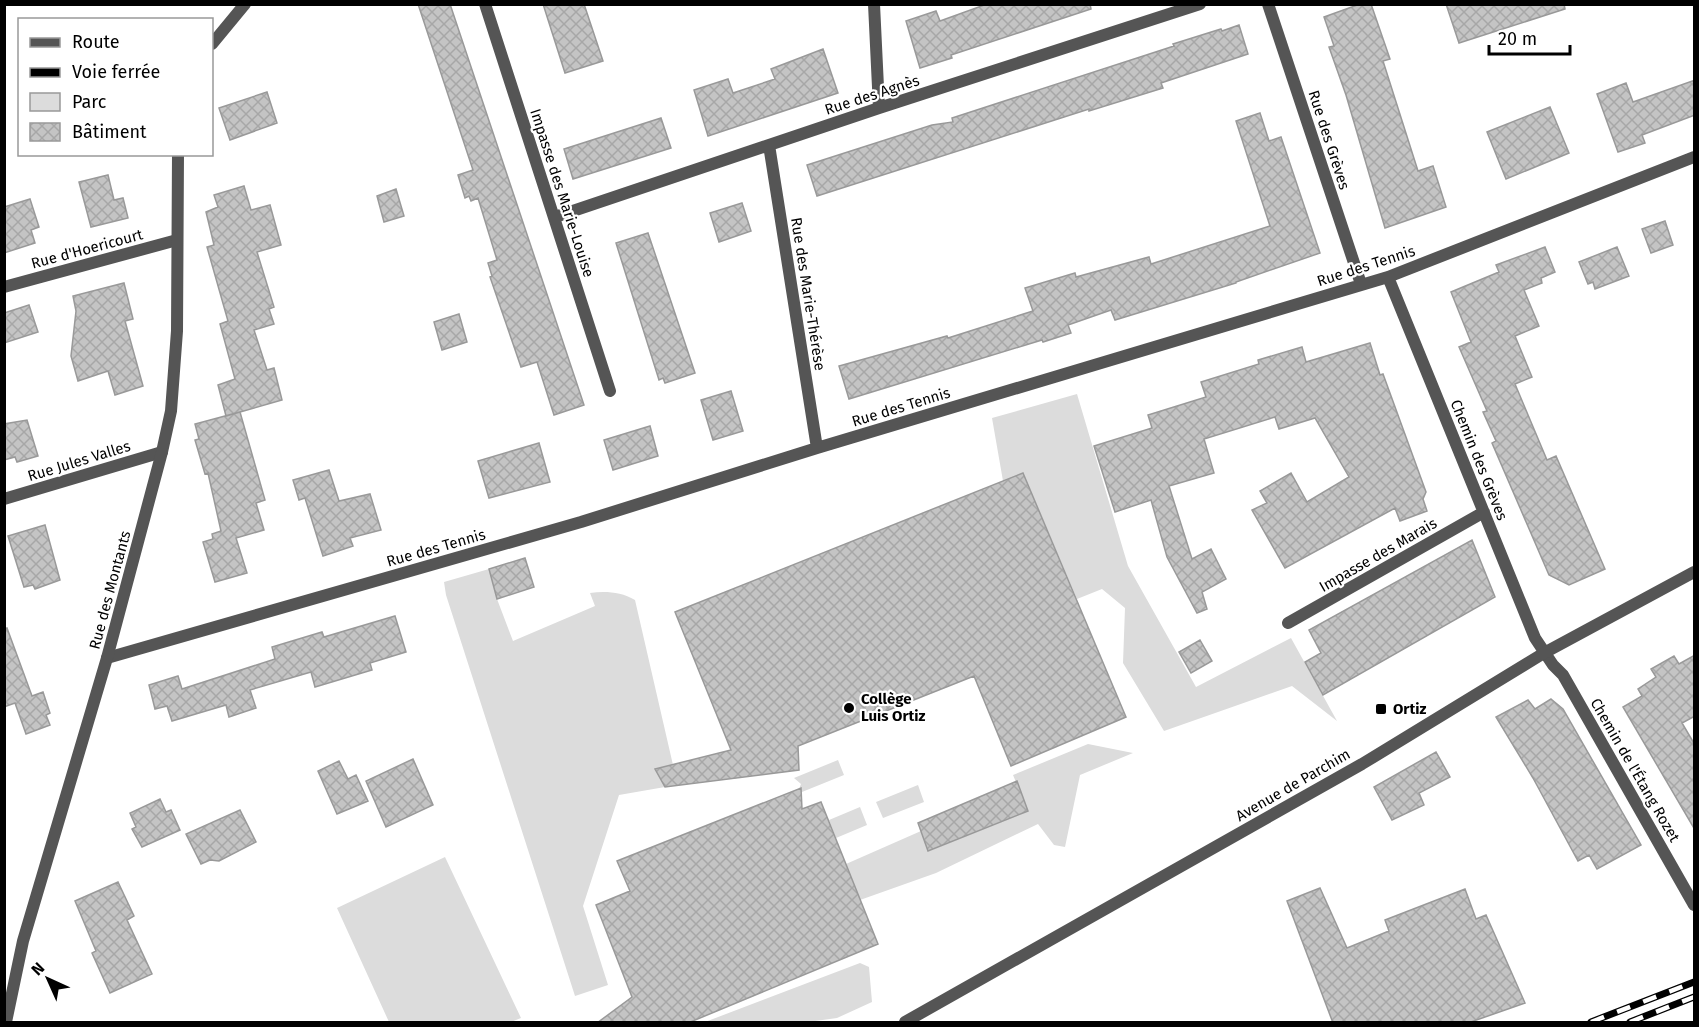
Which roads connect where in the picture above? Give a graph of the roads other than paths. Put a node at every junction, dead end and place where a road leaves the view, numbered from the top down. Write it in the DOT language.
graph roads {
  1 [pos="245,4"];
  2 [pos="485,4"];
  3 [pos="874,4"];
  4 [pos="1200,4"];
  5 [pos="1268,4"];
  6 [pos="213,43"];
  7 [pos="879,108"];
  8 [pos="769,145"];
  9 [pos="178,156"];
  10 [pos="1695,157"];
  11 [pos="555,217"];
  12 [pos="177,240"];
  13 [pos="1388,278"];
  14 [pos="1361,284"];
  15 [pos="4,287"];
  16 [pos="610,391"];
  17 [pos="817,448"];
  18 [pos="162,452"];
  19 [pos="4,499"];
  20 [pos="1484,512"];
  21 [pos="1695,572"];
  22 [pos="1288,623"];
  23 [pos="1544,653"];
  24 [pos="107,658"];
  25 [pos="1695,905"];
  26 [pos="6,1023"];
  27 [pos="905,1023"];
  1 -- 6 [label="street"];
  2 -- 11 [label="street, Impasse des Marie-Louise"];
  3 -- 7 [label="street"];
  4 -- 7 [label="street, Rue des Agnès"];
  5 -- 14 [label="street, Rue des Grèves"];
  7 -- 8 [label="street, Rue des Agnès"];
  8 -- 11 [label="street, Rue des Agnès"];
  8 -- 17 [label="street, Rue des Marie-Thérèse"];
  9 -- 12 [label="street, Rue des Montants"];
  10 -- 13 [label="street, Rue des Tennis"];
  11 -- 16 [label="street, Impasse des Marie-Louise"];
  12 -- 15 [label="street, Rue d'Hoericourt"];
  12 -- 18 [label="street, Rue des Montants"];
  13 -- 14 [label="street, Rue des Tennis"];
  13 -- 20 [label="street, Chemin des Grèves"];
  14 -- 17 [label="street, Rue des Tennis"];
  17 -- 24 [label="street, Rue des Tennis"];
  18 -- 19 [label="street, Rue Jules Valles"];
  18 -- 24 [label="street, Rue des Montants"];
  20 -- 22 [label="street, Impasse des Marais"];
  20 -- 23 [label="street, Chemin des Grèves"];
  21 -- 23 [label="street, Avenue de Parchim"];
  23 -- 25 [label="street, Chemin de l'Étang Rozet"];
  23 -- 27 [label="street, Avenue de Parchim"];
  24 -- 26 [label="street, Rue des Montants"];
}
